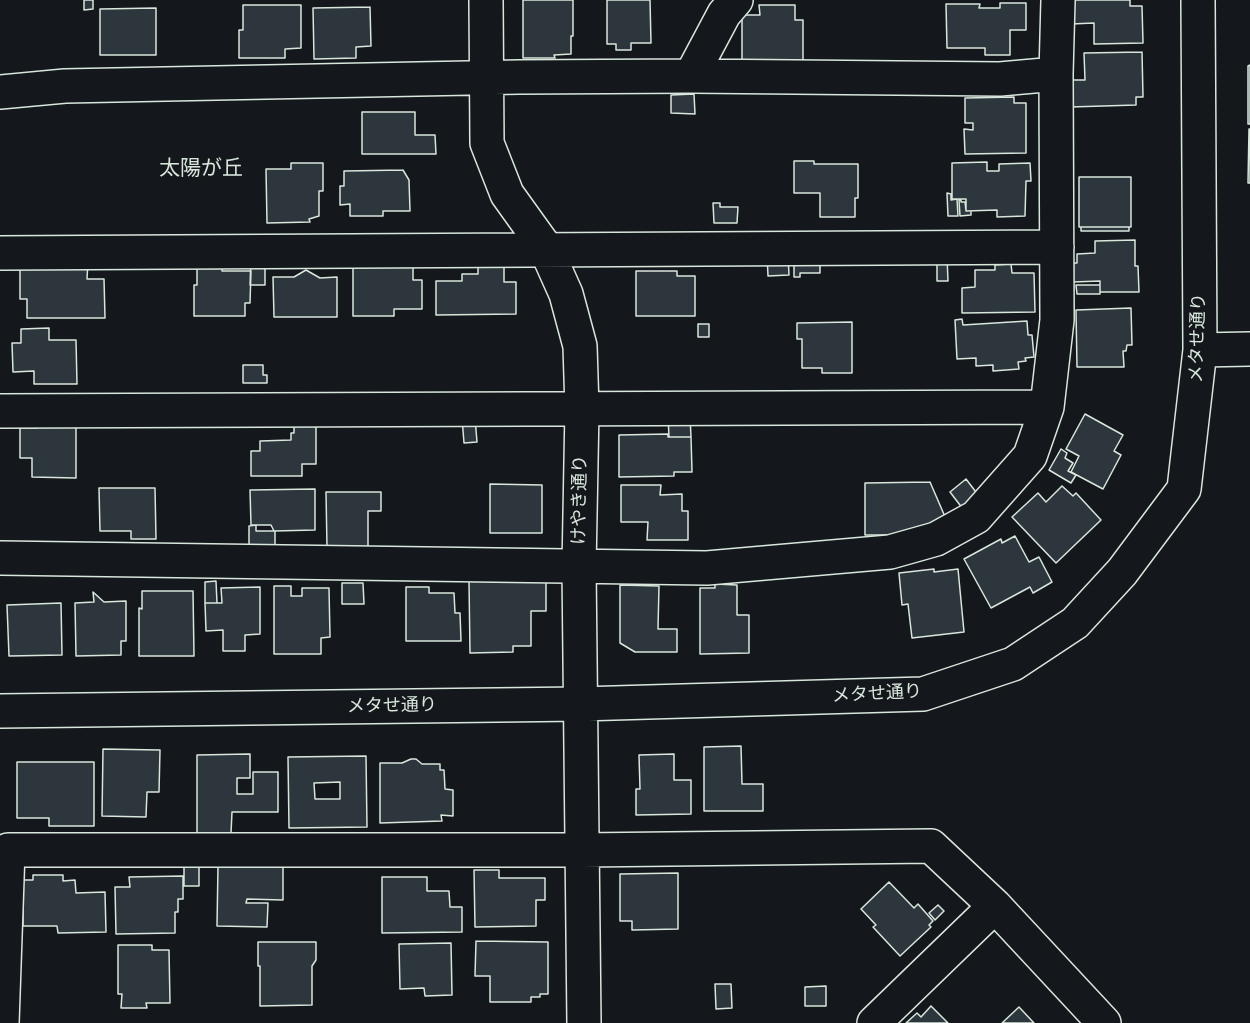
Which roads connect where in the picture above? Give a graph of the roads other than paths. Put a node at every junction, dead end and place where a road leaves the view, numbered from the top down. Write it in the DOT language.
graph roads {
  1 [pos="486,0"];
  2 [pos="736,0"];
  3 [pos="1058,0"];
  4 [pos="1198,0"];
  5 [pos="1056,74"];
  6 [pos="691,76"];
  7 [pos="486,77"];
  8 [pos="0,92"];
  9 [pos="1057,247"];
  10 [pos="547,250"];
  11 [pos="0,253"];
  12 [pos="1200,350"];
  13 [pos="1250,350"];
  14 [pos="1047,407"];
  15 [pos="582,409"];
  16 [pos="0,411"];
  17 [pos="0,558"];
  18 [pos="579,567"];
  19 [pos="580,704"];
  20 [pos="0,711"];
  21 [pos="582,850"];
  22 [pos="995,906"];
  23 [pos="2,1023"];
  24 [pos="584,1023"];
  25 [pos="874,1023"];
  26 [pos="1104,1023"];
  1 -- 7 [label="street, けやき通り"];
  2 -- 6 [label="street"];
  3 -- 5 [label="street"];
  4 -- 12 [label="street, メタせ通り"];
  5 -- 6 [label="street"];
  5 -- 9 [label="street"];
  6 -- 7 [label="street"];
  7 -- 8 [label="street"];
  7 -- 10 [label="street, けやき通り"];
  9 -- 10 [label="street"];
  9 -- 14 [label="street"];
  10 -- 11 [label="street"];
  10 -- 15 [label="street, けやき通り"];
  12 -- 13 [label="street"];
  12 -- 19 [label="street, メタせ通り"];
  14 -- 15 [label="street"];
  14 -- 18 [label="street"];
  15 -- 16 [label="street"];
  15 -- 18 [label="street, けやき通り"];
  17 -- 18 [label="street"];
  18 -- 19 [label="street, けやき通り"];
  19 -- 20 [label="street, メタせ通り"];
  19 -- 21 [label="street, けやき通り"];
  21 -- 22 [label="street"];
  21 -- 23 [label="street"];
  21 -- 24 [label="street, けやき通り"];
  22 -- 25 [label="street"];
  22 -- 26 [label="street"];
}
